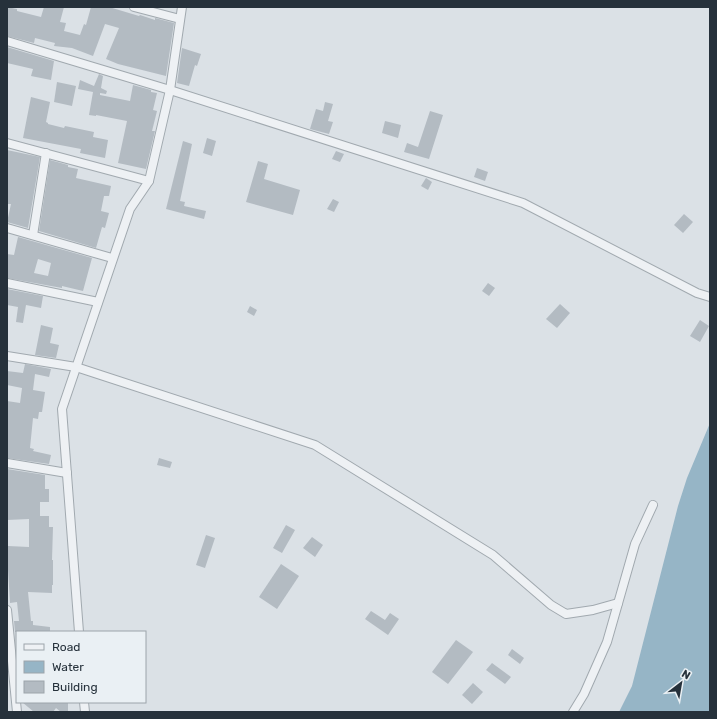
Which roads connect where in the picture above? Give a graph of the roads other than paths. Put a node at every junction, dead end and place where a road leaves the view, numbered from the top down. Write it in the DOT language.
graph roads {
  1 [pos="134,7"];
  2 [pos="182,7"];
  3 [pos="180,19"];
  4 [pos="7,41"];
  5 [pos="170,90"];
  6 [pos="7,143"];
  7 [pos="46,153"];
  8 [pos="149,181"];
  9 [pos="7,228"];
  10 [pos="33,235"];
  11 [pos="112,258"];
  12 [pos="7,283"];
  13 [pos="710,297"];
  14 [pos="98,302"];
  15 [pos="7,356"];
  16 [pos="76,367"];
  17 [pos="7,463"];
  18 [pos="67,473"];
  19 [pos="653,505"];
  20 [pos="618,603"];
  21 [pos="7,610"];
  22 [pos="79,631"];
  23 [pos="16,702"];
  24 [pos="574,712"];
  1 -- 3 [label="street"];
  2 -- 3 [label="street"];
  3 -- 5 [label="street"];
  4 -- 5 [label="street"];
  5 -- 8 [label="street"];
  5 -- 13 [label="street"];
  6 -- 7 [label="street"];
  7 -- 8 [label="street"];
  7 -- 10 [label="street"];
  8 -- 11 [label="street"];
  9 -- 10 [label="street"];
  10 -- 11 [label="street"];
  11 -- 14 [label="street"];
  12 -- 14 [label="street"];
  14 -- 16 [label="street"];
  15 -- 16 [label="street"];
  16 -- 18 [label="street"];
  16 -- 20 [label="street"];
  17 -- 18 [label="street"];
  18 -- 22 [label="street"];
  19 -- 20 [label="street"];
  20 -- 24 [label="street"];
  21 -- 23 [label="street"];
}
